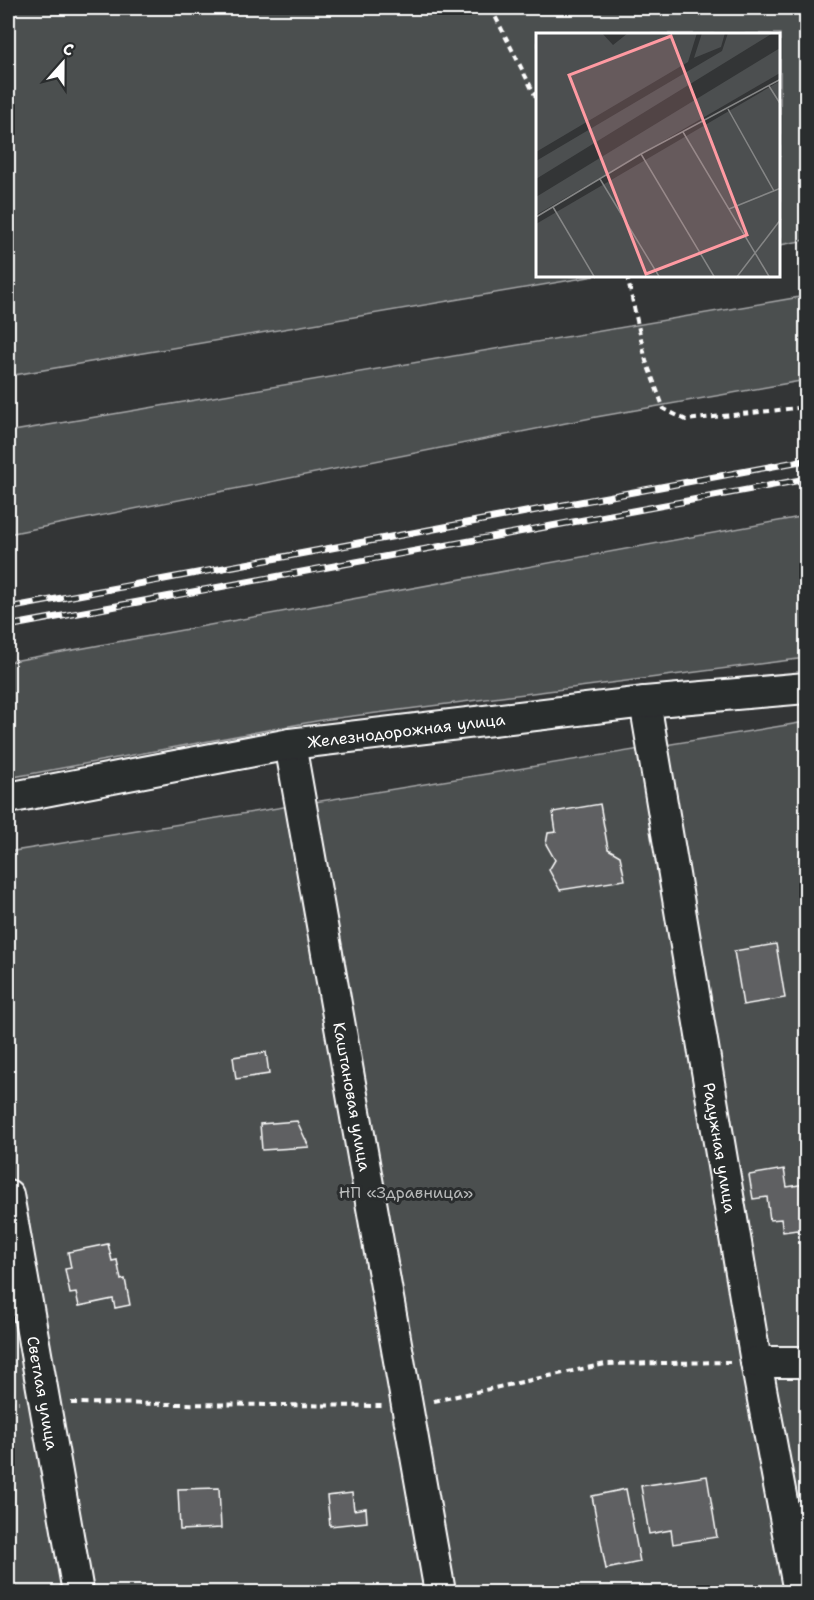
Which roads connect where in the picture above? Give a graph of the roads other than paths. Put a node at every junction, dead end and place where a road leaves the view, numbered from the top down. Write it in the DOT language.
graph roads {
  1 [pos="807,688"];
  2 [pos="645,702"];
  3 [pos="290,744"];
  4 [pos="8,798"];
  5 [pos="8,1195"];
  6 [pos="756,1362"];
  7 [pos="807,1362"];
  8 [pos="78,1593"];
  9 [pos="440,1593"];
  10 [pos="799,1593"];
  1 -- 2 [label="street, Железнодорожная улица"];
  2 -- 3 [label="street, Железнодорожная улица"];
  2 -- 6 [label="street, Радужная улица"];
  3 -- 4 [label="street, Железнодорожная улица"];
  3 -- 9 [label="street, Каштановая улица"];
  5 -- 8 [label="street, Светлая улица"];
  6 -- 7 [label="street"];
  6 -- 10 [label="street, Радужная улица"];
}
